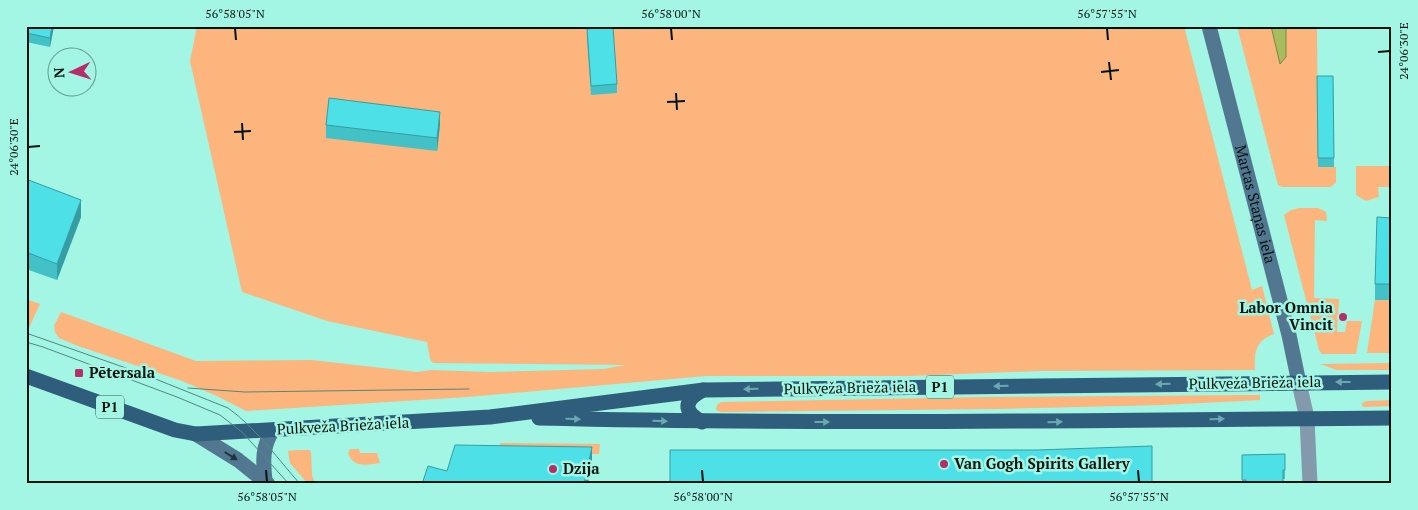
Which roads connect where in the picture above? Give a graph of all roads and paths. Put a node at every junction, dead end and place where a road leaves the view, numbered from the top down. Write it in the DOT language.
graph roads {
  1 [pos="1209,26"];
  2 [pos="26,376"];
  3 [pos="1299,382"];
  4 [pos="1392,382"];
  5 [pos="704,390"];
  6 [pos="490,417"];
  7 [pos="1307,418"];
  8 [pos="1392,418"];
  9 [pos="702,422"];
  10 [pos="273,430"];
  11 [pos="196,434"];
  12 [pos="267,482"];
  13 [pos="1310,484"];
  1 -- 3 [label="street, Martas Staņas iela"];
  2 -- 11 [label="main road, P1"];
  4 -- 3 [label="main road, Pulkveža Brieža iela / P1, one-way"];
  3 -- 5 [label="main road, Pulkveža Brieža iela / P1, one-way"];
  3 -- 7 [label="street"];
  5 -- 6 [label="main road, Pulkveža Brieža iela / P1"];
  5 -- 9 [label="main road"];
  6 -- 9 [label="main road, Pulkveža Brieža iela / P1, one-way"];
  6 -- 10 [label="main road, Pulkveža Brieža iela / P1"];
  7 -- 8 [label="main road, Pulkveža Brieža iela / P1"];
  9 -- 7 [label="main road, Pulkveža Brieža iela / P1, one-way"];
  7 -- 13 [label="street"];
  10 -- 11 [label="main road, Pulkveža Brieža iela / P1"];
  10 -- 12 [label="street"];
  11 -- 12 [label="street, one-way"];
}
